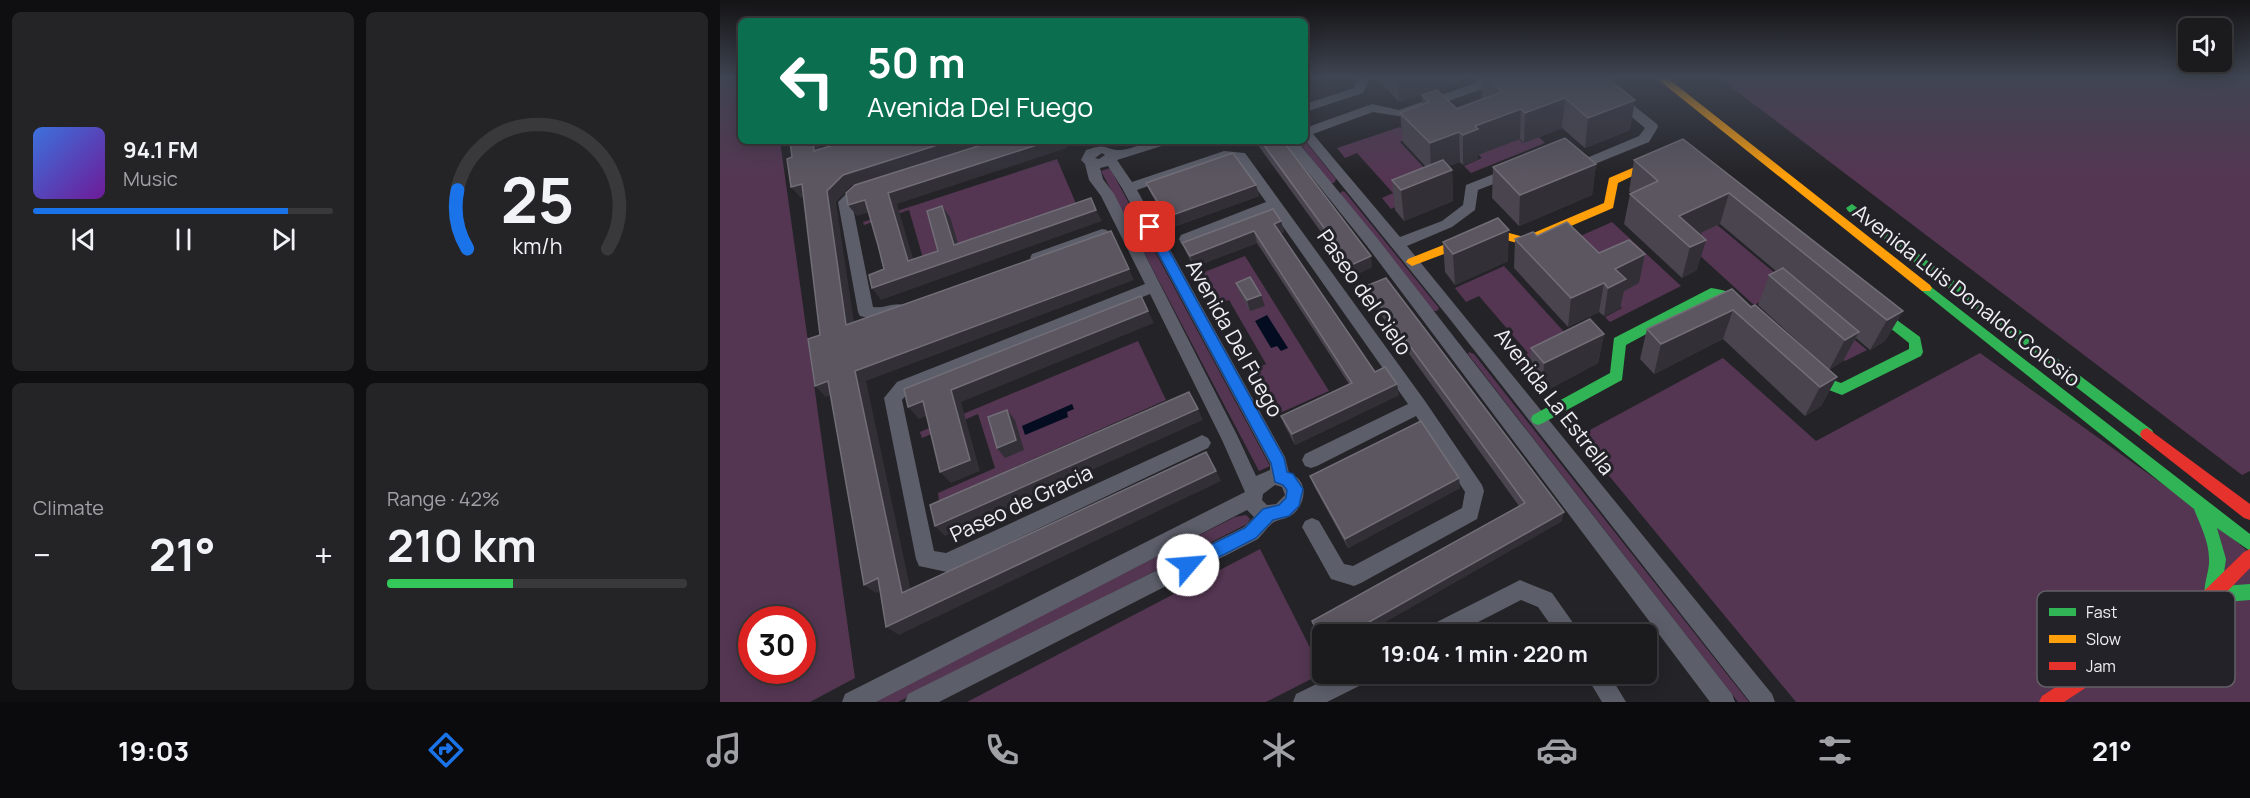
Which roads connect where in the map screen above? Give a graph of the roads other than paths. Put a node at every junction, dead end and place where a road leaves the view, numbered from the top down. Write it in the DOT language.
graph roads {
  1 [pos="1367,110"];
  2 [pos="1380,110"];
  3 [pos="1412,110"];
  4 [pos="1630,110"];
  5 [pos="1701,110"];
  6 [pos="1309,130"];
  7 [pos="846,144"];
  8 [pos="1082,144"];
  9 [pos="1146,144"];
  10 [pos="1292,144"];
  11 [pos="830,147"];
  12 [pos="1107,151"];
  13 [pos="1556,153"];
  14 [pos="1671,156"];
  15 [pos="1090,160"];
  16 [pos="1524,166"];
  17 [pos="879,184"];
  18 [pos="1348,184"];
  19 [pos="1134,186"];
  20 [pos="1329,192"];
  21 [pos="1841,200"];
  22 [pos="1275,204"];
  23 [pos="1102,234"];
  24 [pos="1186,239"];
  25 [pos="1397,244"];
  26 [pos="1025,262"];
  27 [pos="1412,262"];
  28 [pos="1147,290"];
  29 [pos="1861,298"];
  30 [pos="915,303"];
  31 [pos="1455,314"];
  32 [pos="1754,319"];
  33 [pos="1435,322"];
  34 [pos="1476,340"];
  35 [pos="1455,349"];
  36 [pos="1798,359"];
  37 [pos="1419,406"];
  38 [pos="1545,415"];
  39 [pos="1202,443"];
  40 [pos="1311,460"];
  41 [pos="1280,477"];
  42 [pos="1253,495"];
  43 [pos="2200,504"];
  44 [pos="2250,513"];
  45 [pos="1269,514"];
  46 [pos="1312,527"];
  47 [pos="2250,544"];
  48 [pos="2250,557"];
  49 [pos="2213,591"];
  50 [pos="2216,591"];
  51 [pos="2250,592"];
  52 [pos="2235,593"];
  53 [pos="1454,624"];
  54 [pos="1562,624"];
  55 [pos="1339,684"];
  56 [pos="1603,684"];
  57 [pos="2071,687"];
  58 [pos="853,702"];
  59 [pos="916,702"];
  60 [pos="1304,702"];
  61 [pos="1616,702"];
  62 [pos="1724,702"];
  63 [pos="1764,702"];
  64 [pos="2048,702"];
  1 -- 6 [label="street"];
  2 -- 3 [label="street"];
  4 -- 13 [label="street"];
  5 -- 43 [label="main road, Avenida Luis Donaldo Colosio"];
  6 -- 18 [label="street, Avenida La Estrella"];
  7 -- 11 [label="street"];
  8 -- 15 [label="street"];
  9 -- 12 [label="street"];
  10 -- 20 [label="street"];
  12 -- 15 [label="street"];
  12 -- 19 [label="street, Avenida Del Fuego"];
  14 -- 27 [label="main road"];
  15 -- 28 [label="street"];
  16 -- 25 [label="street"];
  17 -- 30 [label="street"];
  18 -- 20 [label="street"];
  18 -- 25 [label="street, Avenida La Estrella"];
  19 -- 22 [label="street, Paseo del Cielo"];
  19 -- 41 [label="street, Avenida Del Fuego"];
  20 -- 33 [label="street"];
  21 -- 44 [label="main road, Avenida Luis Donaldo Colosio"];
  22 -- 24 [label="street"];
  22 -- 37 [label="street, Paseo del Cielo"];
  23 -- 26 [label="street"];
  25 -- 27 [label="street, Avenida La Estrella"];
  27 -- 31 [label="street, Avenida La Estrella"];
  28 -- 39 [label="street, Paseo de Gracia"];
  28 -- 42 [label="street"];
  29 -- 36 [label="main road"];
  31 -- 33 [label="street"];
  31 -- 34 [label="street, Avenida La Estrella"];
  32 -- 38 [label="main road"];
  33 -- 35 [label="street"];
  34 -- 35 [label="street"];
  34 -- 38 [label="street, Avenida La Estrella"];
  35 -- 62 [label="street"];
  37 -- 40 [label="street"];
  37 -- 46 [label="street, Paseo del Cielo"];
  38 -- 63 [label="street, Avenida La Estrella"];
  41 -- 42 [label="street"];
  41 -- 45 [label="street"];
  42 -- 45 [label="street"];
  42 -- 58 [label="street"];
  43 -- 47 [label="main road, Avenida Luis Donaldo Colosio"];
  43 -- 49 [label="main road"];
  45 -- 59 [label="street"];
  48 -- 50 [label="main road"];
  51 -- 52 [label="main road"];
  53 -- 54 [label="street"];
  55 -- 60 [label="street"];
  56 -- 61 [label="street"];
  57 -- 64 [label="main road"];
}
